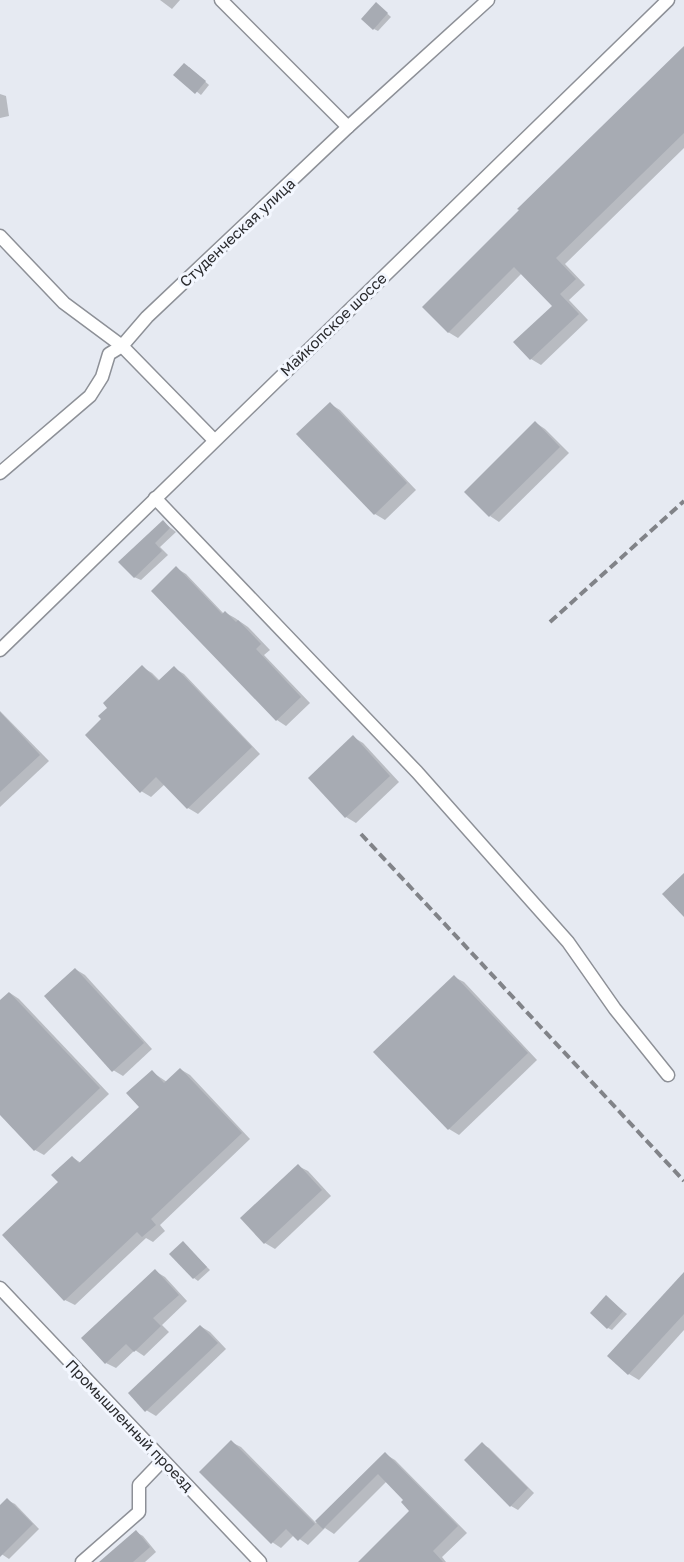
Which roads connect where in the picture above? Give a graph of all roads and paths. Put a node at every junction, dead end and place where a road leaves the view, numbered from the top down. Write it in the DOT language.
graph roads {
  1 [pos="222,0"];
  2 [pos="488,0"];
  3 [pos="668,0"];
  4 [pos="348,127"];
  5 [pos="0,227"];
  6 [pos="0,236"];
  7 [pos="20,258"];
  8 [pos="122,346"];
  9 [pos="214,440"];
  10 [pos="0,473"];
  11 [pos="155,498"];
  12 [pos="0,650"];
  13 [pos="668,1075"];
  14 [pos="0,1288"];
  15 [pos="163,1460"];
  16 [pos="82,1562"];
  17 [pos="260,1562"];
  1 -- 4 [label="street"];
  2 -- 4 [label="street, Студенческая улица"];
  3 -- 9 [label="street, Майкопское шоссе"];
  4 -- 8 [label="street, Студенческая улица"];
  5 -- 7 [label="street"];
  6 -- 7 [label="street"];
  7 -- 8 [label="street"];
  8 -- 9 [label="street"];
  8 -- 10 [label="street, Студенческая улица"];
  9 -- 11 [label="street, Майкопское шоссе"];
  11 -- 12 [label="street, Майкопское шоссе"];
  11 -- 13 [label="street"];
  14 -- 15 [label="street, Промышленный проезд"];
  15 -- 16 [label="street"];
  15 -- 17 [label="street, Промышленный проезд"];
}
